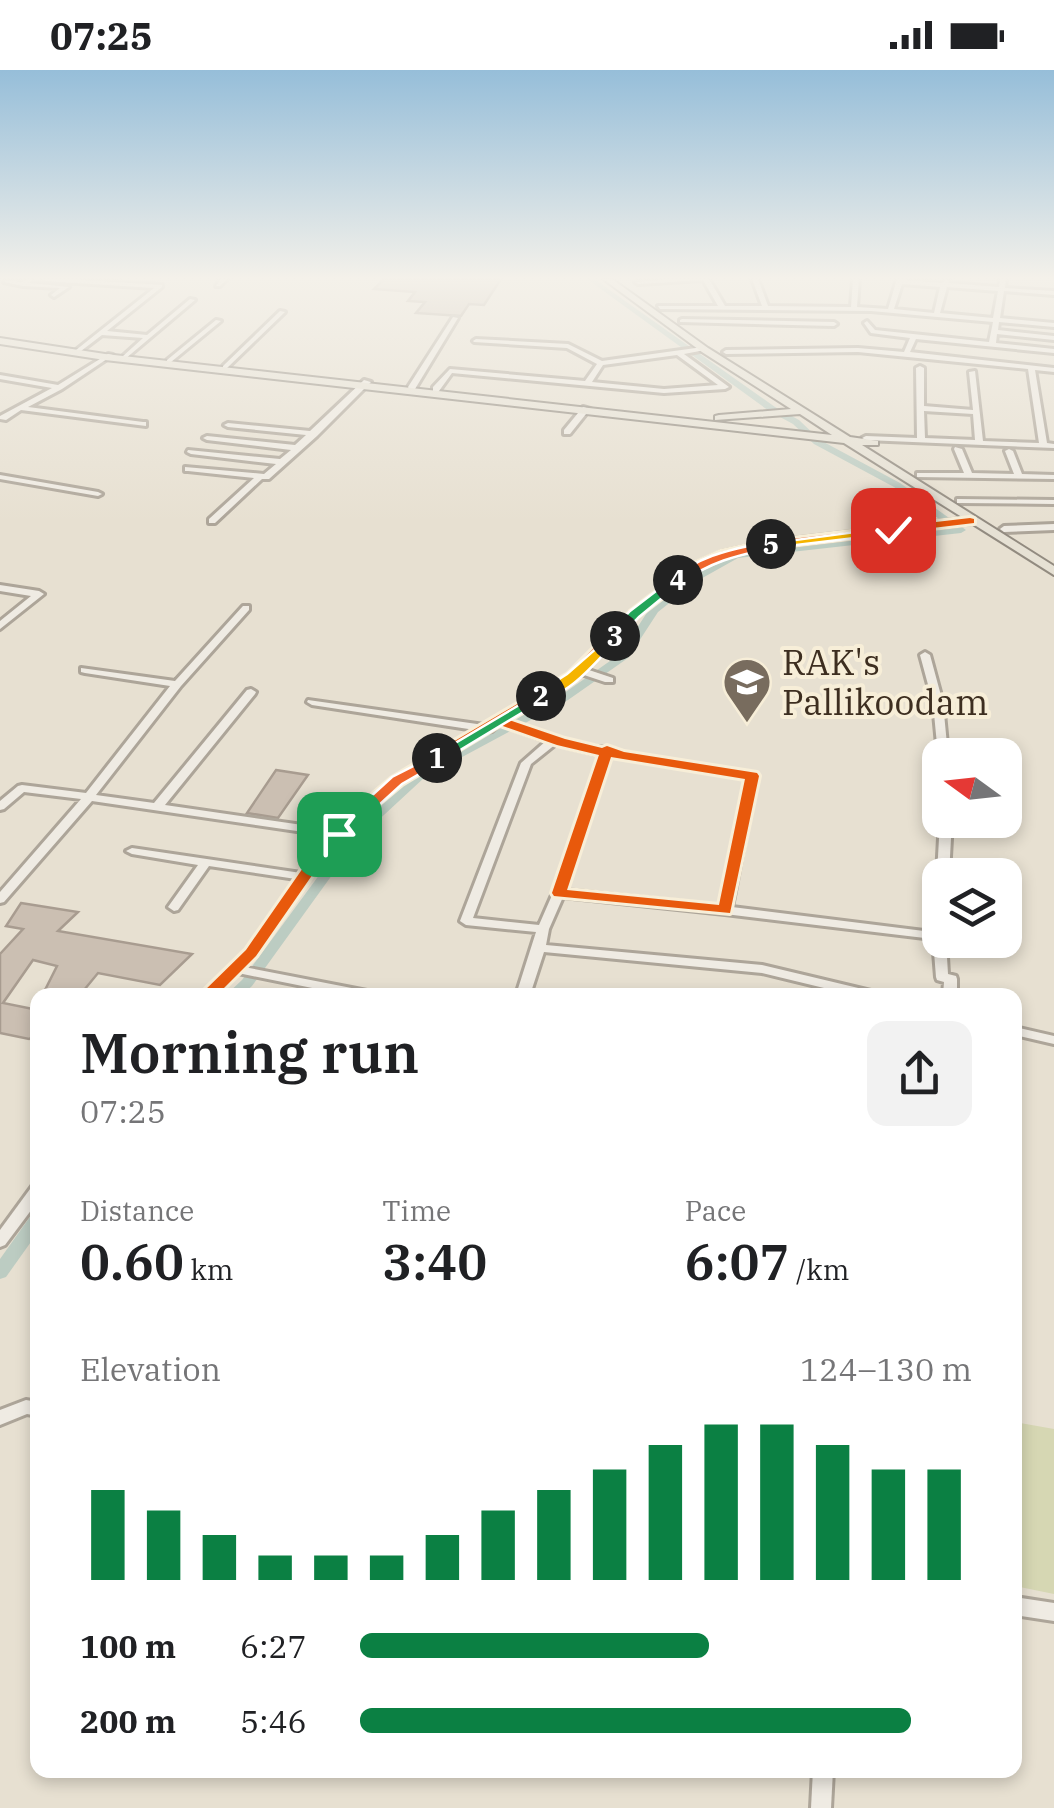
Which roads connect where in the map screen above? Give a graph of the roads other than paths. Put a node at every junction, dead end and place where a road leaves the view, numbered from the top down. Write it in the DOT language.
graph roads {
  1 [pos="102,360"];
  2 [pos="147,360"];
  3 [pos="159,360"];
  4 [pos="231,360"];
  5 [pos="428,360"];
  6 [pos="594,360"];
  7 [pos="626,360"];
  8 [pos="690,360"];
  9 [pos="717,360"];
  10 [pos="738,360"];
  11 [pos="961,360"];
  12 [pos="169,361"];
  13 [pos="601,364"];
  14 [pos="224,367"];
  15 [pos="920,368"];
  16 [pos="1031,368"];
  17 [pos="1054,370"];
  18 [pos="972,372"];
  19 [pos="0,377"];
  20 [pos="366,383"];
  21 [pos="587,384"];
  22 [pos="412,386"];
  23 [pos="59,387"];
  24 [pos="436,389"];
  25 [pos="20,408"];
  26 [pos="593,408"];
  27 [pos="920,408"];
  28 [pos="976,412"];
  29 [pos="3,418"];
  30 [pos="142,424"];
  31 [pos="228,424"];
  32 [pos="799,424"];
  33 [pos="568,432"];
  34 [pos="314,434"];
  35 [pos="208,438"];
  36 [pos="860,440"];
  37 [pos="921,440"];
  38 [pos="980,442"];
  39 [pos="908,444"];
  40 [pos="1043,445"];
  41 [pos="298,448"];
  42 [pos="958,449"];
  43 [pos="1054,450"];
  44 [pos="1009,451"];
  45 [pos="191,452"];
  46 [pos="282,462"];
  47 [pos="188,468"];
  48 [pos="968,474"];
  49 [pos="920,475"];
  50 [pos="260,476"];
  51 [pos="1019,476"];
  52 [pos="0,477"];
  53 [pos="1054,477"];
  54 [pos="98,494"];
  55 [pos="960,502"];
  56 [pos="1054,502"];
  57 [pos="212,521"];
  58 [pos="963,522"];
  59 [pos="1054,526"];
  60 [pos="1004,529"];
  61 [pos="1054,560"];
  62 [pos="1054,571"];
  63 [pos="0,588"];
  64 [pos="246,608"];
  65 [pos="0,626"];
  66 [pos="925,655"];
  67 [pos="84,670"];
  68 [pos="585,672"];
  69 [pos="606,679"];
  70 [pos="177,684"];
  71 [pos="251,692"];
  72 [pos="312,702"];
  73 [pos="502,721"];
  74 [pos="488,729"];
  75 [pos="942,738"];
  76 [pos="553,741"];
  77 [pos="607,750"];
  78 [pos="88,797"];
  79 [pos="157,807"];
  80 [pos="0,808"];
  81 [pos="339,834"];
  82 [pos="132,851"];
  83 [pos="206,862"];
  84 [pos="304,877"];
  85 [pos="559,893"];
  86 [pos="0,899"];
  87 [pos="174,907"];
  88 [pos="725,910"];
  89 [pos="544,929"];
  90 [pos="922,934"];
  91 [pos="539,948"];
  92 [pos="941,958"];
  93 [pos="241,970"];
  94 [pos="217,988"];
  95 [pos="333,988"];
  96 [pos="525,988"];
  97 [pos="841,988"];
  98 [pos="951,988"];
  99 [pos="1022,1033"];
  100 [pos="1054,1040"];
  101 [pos="30,1201"];
  102 [pos="0,1242"];
  103 [pos="30,1408"];
  104 [pos="0,1418"];
  105 [pos="1022,1607"];
  106 [pos="1054,1612"];
  107 [pos="823,1778"];
  108 [pos="821,1808"];
  1 -- 23 [label="street"];
  2 -- 20 [label="main road"];
  3 -- 12 [label="main road"];
  4 -- 14 [label="street"];
  5 -- 22 [label="street"];
  6 -- 13 [label="street"];
  7 -- 13 [label="street"];
  8 -- 21 [label="street"];
  9 -- 32 [label="main road"];
  10 -- 36 [label="main road"];
  11 -- 16 [label="street"];
  12 -- 14 [label="main road"];
  13 -- 21 [label="street"];
  14 -- 20 [label="main road"];
  15 -- 27 [label="street"];
  16 -- 17 [label="street"];
  16 -- 40 [label="street"];
  18 -- 28 [label="street"];
  19 -- 23 [label="street"];
  20 -- 22 [label="main road"];
  20 -- 26 [label="main road"];
  20 -- 34 [label="street"];
  21 -- 24 [label="street"];
  22 -- 24 [label="main road"];
  23 -- 25 [label="street"];
  24 -- 26 [label="main road"];
  25 -- 29 [label="street"];
  25 -- 30 [label="street"];
  26 -- 32 [label="main road"];
  26 -- 32 [label="main road"];
  26 -- 32 [label="main road"];
  26 -- 33 [label="street"];
  27 -- 28 [label="street"];
  27 -- 37 [label="street"];
  28 -- 38 [label="street"];
  31 -- 34 [label="street"];
  32 -- 36 [label="main road"];
  32 -- 36 [label="main road"];
  34 -- 41 [label="street"];
  35 -- 41 [label="street"];
  36 -- 37 [label="street"];
  36 -- 39 [label="street"];
  36 -- 49 [label="main road"];
  36 -- 58 [label="main road"];
  37 -- 38 [label="street"];
  38 -- 40 [label="street"];
  39 -- 42 [label="street"];
  39 -- 43 [label="street"];
  40 -- 43 [label="street"];
  41 -- 46 [label="street"];
  42 -- 44 [label="street"];
  42 -- 48 [label="street"];
  43 -- 44 [label="street"];
  44 -- 51 [label="street"];
  45 -- 46 [label="street"];
  46 -- 50 [label="street"];
  47 -- 50 [label="street"];
  48 -- 49 [label="street"];
  48 -- 51 [label="street"];
  49 -- 55 [label="main road"];
  50 -- 57 [label="street"];
  51 -- 53 [label="street"];
  52 -- 54 [label="street"];
  55 -- 56 [label="street"];
  55 -- 60 [label="main road"];
  58 -- 62 [label="main road"];
  58 -- 68 [label="street"];
  59 -- 60 [label="street"];
  60 -- 61 [label="main road"];
  63 -- 65 [label="street"];
  64 -- 70 [label="street"];
  66 -- 75 [label="street"];
  67 -- 70 [label="street"];
  68 -- 69 [label="street"];
  68 -- 73 [label="street"];
  70 -- 78 [label="street"];
  71 -- 79 [label="street"];
  72 -- 74 [label="street"];
  73 -- 74 [label="street"];
  73 -- 76 [label="street"];
  74 -- 81 [label="street"];
  76 -- 77 [label="street"];
  76 -- 89 [label="street"];
  77 -- 85 [label="street"];
  77 -- 88 [label="street"];
  78 -- 79 [label="street"];
  78 -- 80 [label="street"];
  78 -- 86 [label="street"];
  79 -- 81 [label="street"];
  81 -- 84 [label="street"];
  82 -- 83 [label="street"];
  83 -- 84 [label="street"];
  83 -- 87 [label="street"];
  84 -- 93 [label="street"];
  85 -- 88 [label="street"];
  85 -- 89 [label="street"];
  88 -- 90 [label="street"];
  89 -- 91 [label="street"];
  91 -- 96 [label="street"];
  91 -- 97 [label="street"];
  92 -- 98 [label="street"];
  93 -- 94 [label="street"];
  93 -- 95 [label="street"];
  99 -- 100 [label="street"];
  101 -- 102 [label="street"];
  103 -- 104 [label="street"];
  105 -- 106 [label="street"];
  107 -- 108 [label="street"];
}
